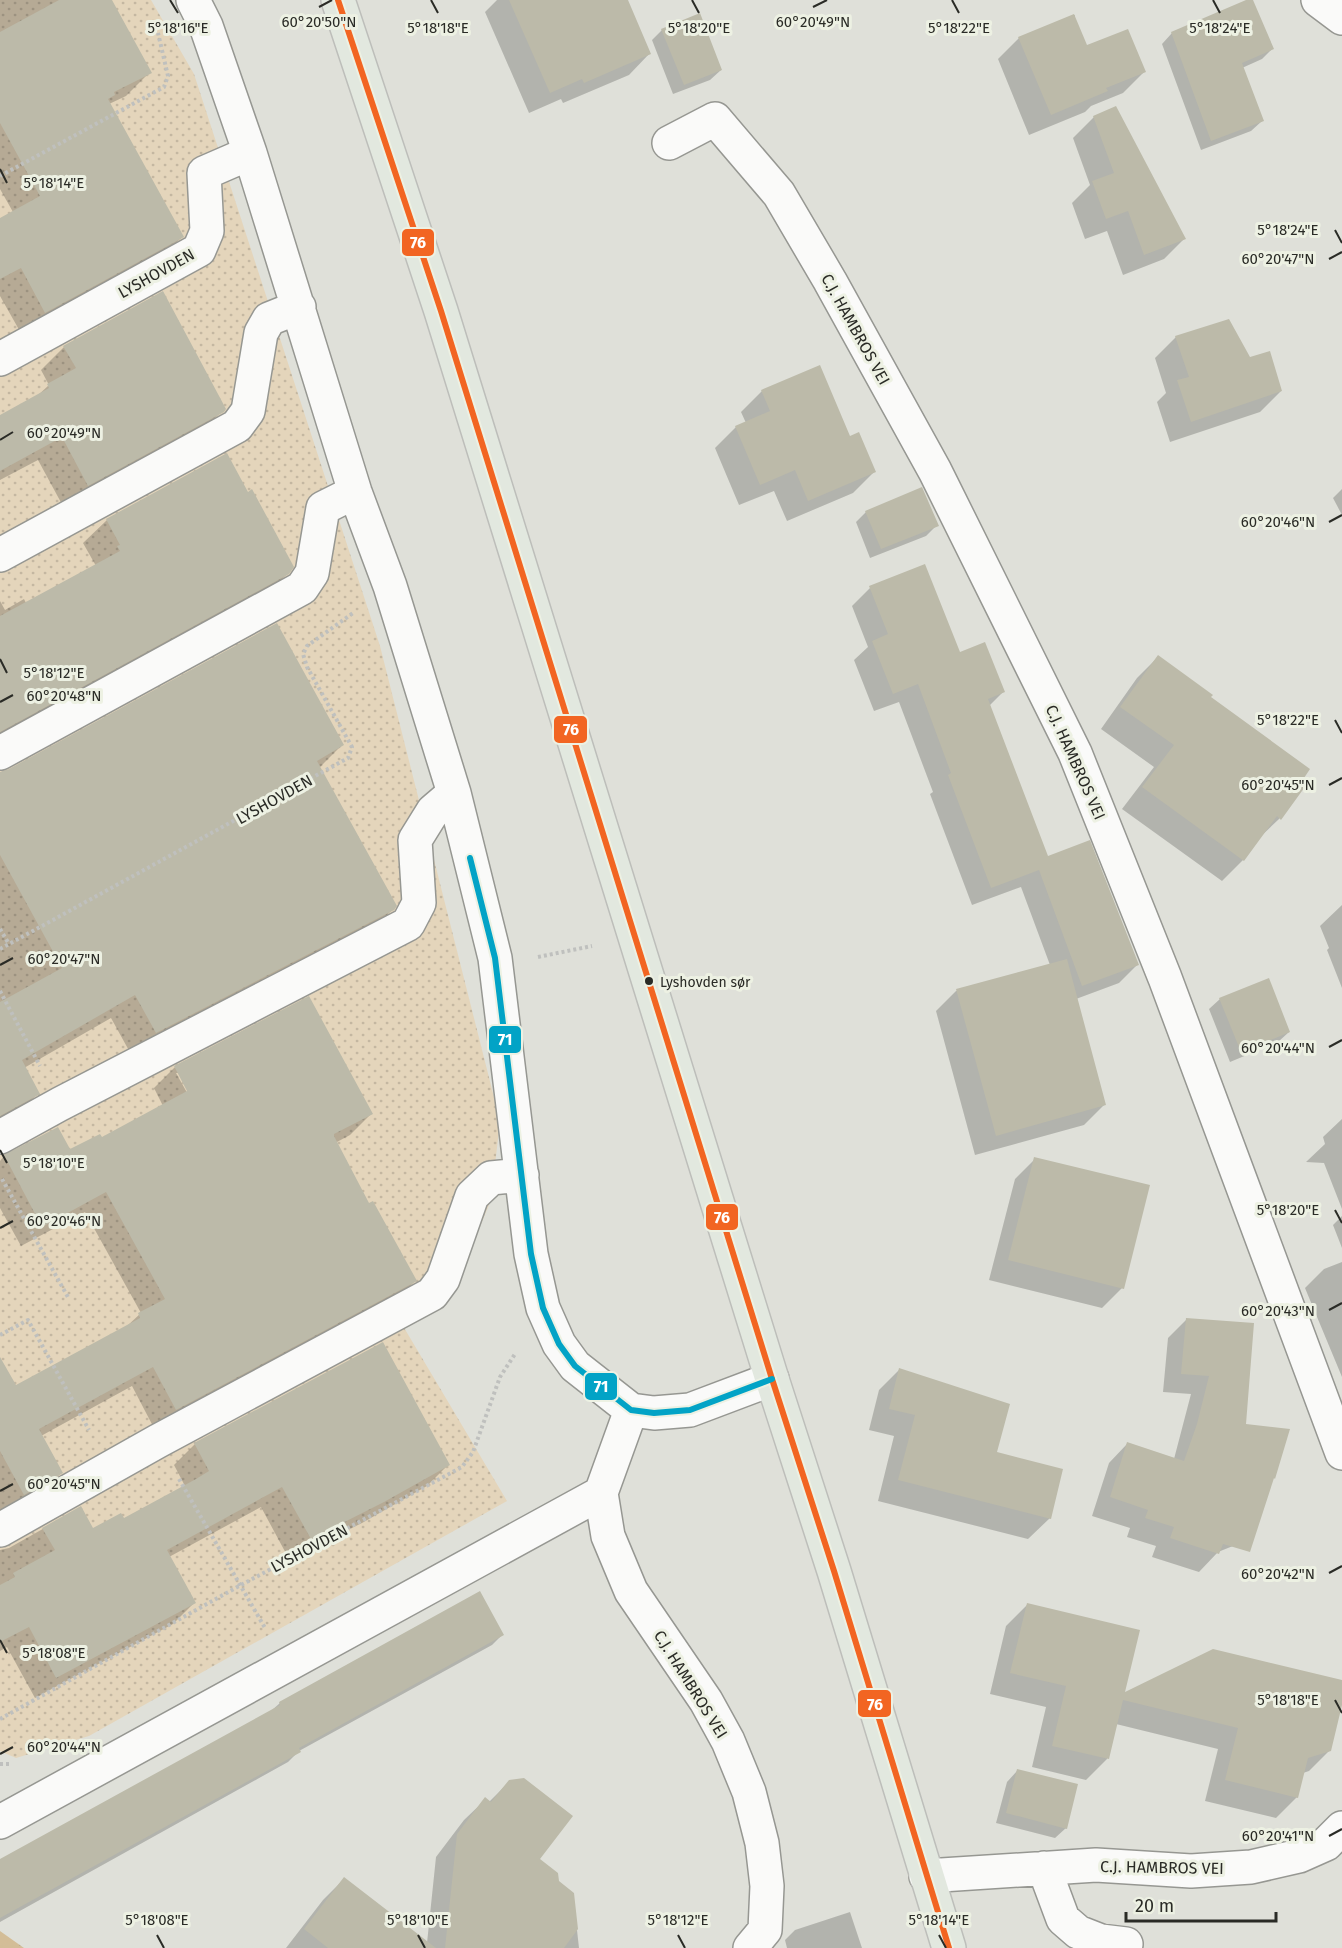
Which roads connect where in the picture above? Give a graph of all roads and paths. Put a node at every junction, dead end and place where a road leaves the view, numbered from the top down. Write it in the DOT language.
graph roads {
  1 [pos="193,0"];
  2 [pos="338,0"];
  3 [pos="1318,0"];
  4 [pos="1342,18"];
  5 [pos="158,31"];
  6 [pos="669,143"];
  7 [pos="250,153"];
  8 [pos="0,176"];
  9 [pos="299,308"];
  10 [pos="0,359"];
  11 [pos="355,492"];
  12 [pos="0,555"];
  13 [pos="390,586"];
  14 [pos="0,753"];
  15 [pos="454,793"];
  16 [pos="0,929"];
  17 [pos="9,944"];
  18 [pos="583,948"];
  19 [pos="0,949"];
  20 [pos="536,957"];
  21 [pos="0,991"];
  22 [pos="60,1104"];
  23 [pos="0,1137"];
  24 [pos="522,1175"];
  25 [pos="5,1185"];
  26 [pos="69,1299"];
  27 [pos="543,1308"];
  28 [pos="0,1335"];
  29 [pos="772,1379"];
  30 [pos="631,1410"];
  31 [pos="1342,1453"];
  32 [pos="111,1468"];
  33 [pos="179,1479"];
  34 [pos="601,1493"];
  35 [pos="0,1530"];
  36 [pos="241,1585"];
  37 [pos="264,1626"];
  38 [pos="0,1719"];
  39 [pos="0,1822"];
  40 [pos="1342,1828"];
  41 [pos="1044,1868"];
  42 [pos="926,1876"];
  43 [pos="1126,1944"];
  44 [pos="750,1948"];
  45 [pos="949,1948"];
  1 -- 7 [label="street"];
  2 -- 29 [label="main road"];
  3 -- 4 [label="street"];
  5 -- 8 [label="path"];
  6 -- 31 [label="street, C.J. HAMBROS VEI"];
  7 -- 9 [label="street"];
  7 -- 10 [label="street, LYSHOVDEN"];
  9 -- 11 [label="street"];
  9 -- 12 [label="street"];
  11 -- 13 [label="street"];
  11 -- 14 [label="street"];
  13 -- 15 [label="street"];
  13 -- 17 [label="path, LYSHOVDEN"];
  15 -- 22 [label="street"];
  15 -- 24 [label="street"];
  16 -- 17 [label="path"];
  17 -- 19 [label="path, LYSHOVDEN"];
  18 -- 20 [label="path"];
  21 -- 22 [label="path"];
  22 -- 23 [label="street"];
  24 -- 27 [label="street"];
  24 -- 32 [label="street"];
  25 -- 26 [label="path"];
  27 -- 30 [label="street"];
  27 -- 36 [label="path, LYSHOVDEN"];
  28 -- 32 [label="path"];
  29 -- 30 [label="street"];
  29 -- 42 [label="main road"];
  30 -- 34 [label="street"];
  32 -- 35 [label="street"];
  33 -- 36 [label="path"];
  34 -- 39 [label="street"];
  34 -- 44 [label="street, C.J. HAMBROS VEI"];
  36 -- 37 [label="path"];
  36 -- 38 [label="path, LYSHOVDEN"];
  40 -- 41 [label="street, C.J. HAMBROS VEI"];
  41 -- 42 [label="street, C.J. HAMBROS VEI"];
  41 -- 43 [label="street"];
  42 -- 45 [label="main road"];
}
